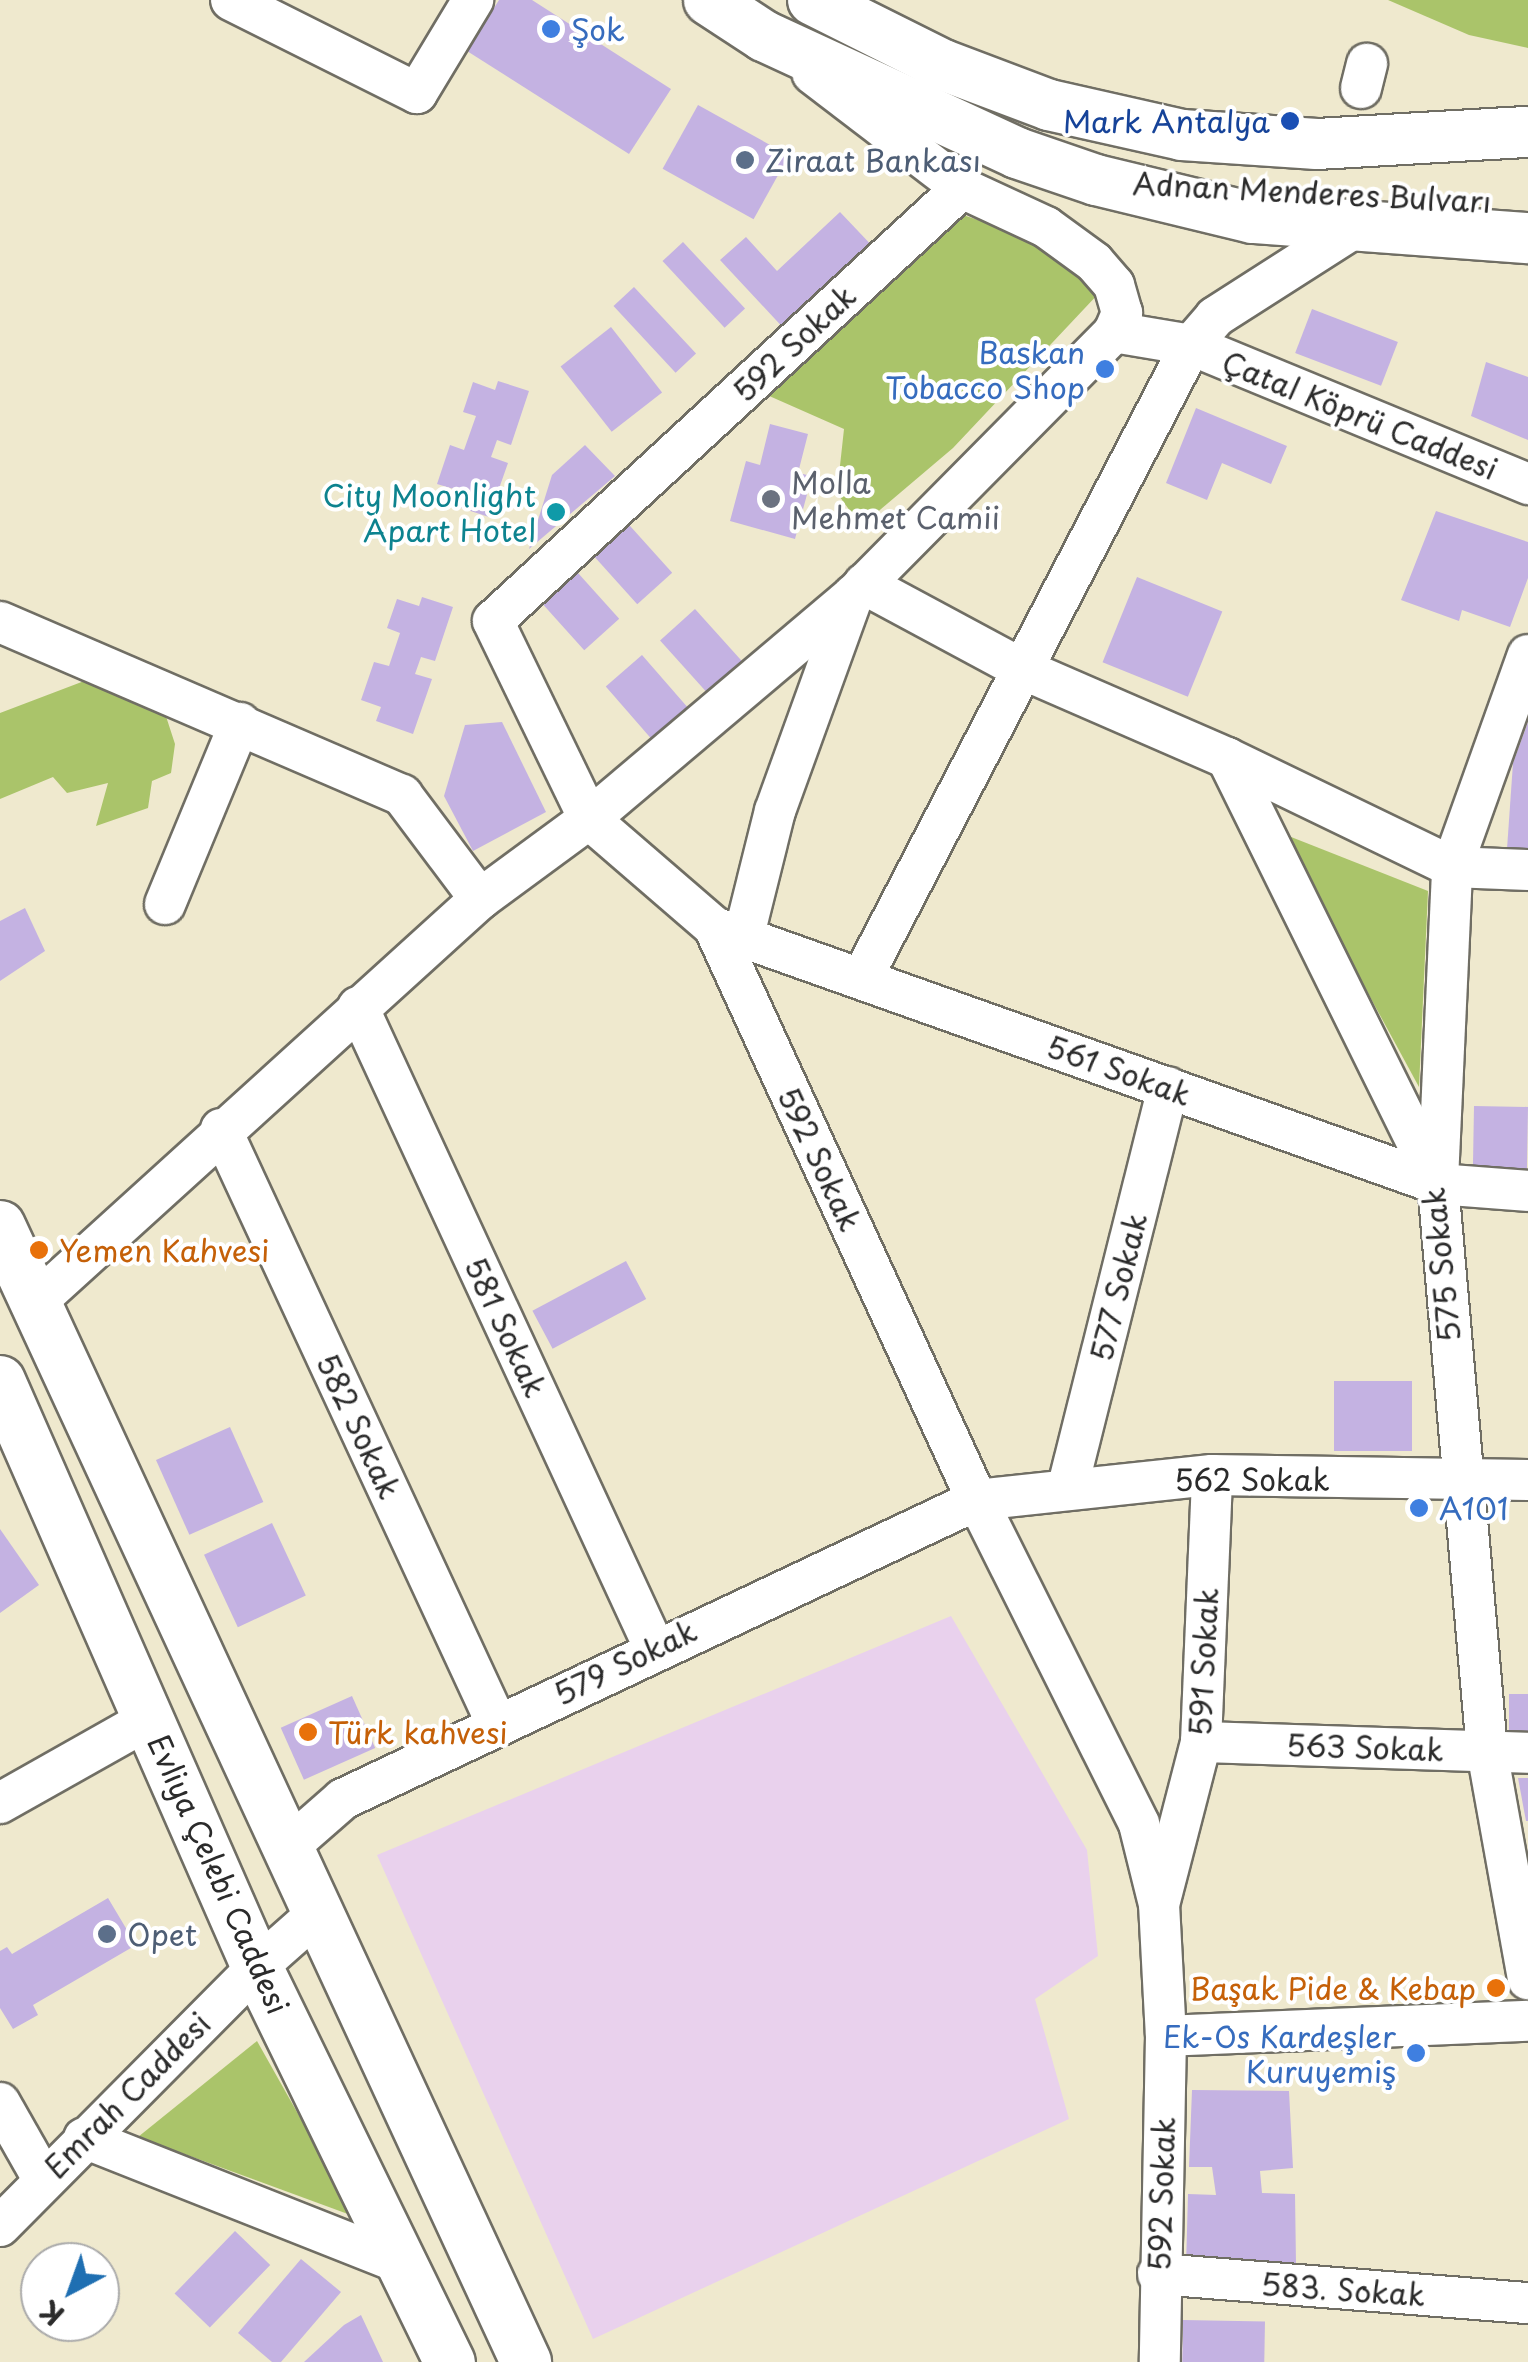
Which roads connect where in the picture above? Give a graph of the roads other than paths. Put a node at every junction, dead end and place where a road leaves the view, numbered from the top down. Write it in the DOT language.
graph roads {
  1 [pos="231,0"];
  2 [pos="473,0"];
  3 [pos="709,0"];
  4 [pos="813,0"];
  5 [pos="764,36"];
  6 [pos="1528,132"];
  7 [pos="1317,144"];
  8 [pos="1528,166"];
  9 [pos="1096,180"];
  10 [pos="962,188"];
  11 [pos="1528,204"];
  12 [pos="1359,226"];
  13 [pos="1528,238"];
  14 [pos="1114,332"];
  15 [pos="1191,346"];
  16 [pos="1528,484"];
  17 [pos="859,590"];
  18 [pos="0,622"];
  19 [pos="1528,655"];
  20 [pos="1020,668"];
  21 [pos="240,723"];
  22 [pos="1226,758"];
  23 [pos="589,818"];
  24 [pos="1452,867"];
  25 [pos="1528,870"];
  26 [pos="480,899"];
  27 [pos="165,904"];
  28 [pos="729,933"];
  29 [pos="862,978"];
  30 [pos="358,1008"];
  31 [pos="1168,1087"];
  32 [pos="221,1129"];
  33 [pos="1438,1184"];
  34 [pos="1528,1191"];
  35 [pos="0,1226"];
  36 [pos="18,1294"];
  37 [pos="0,1381"];
  38 [pos="1212,1476"];
  39 [pos="1528,1480"];
  40 [pos="1460,1482"];
  41 [pos="1068,1486"];
  42 [pos="977,1500"];
  43 [pos="654,1648"];
  44 [pos="151,1718"];
  45 [pos="497,1724"];
  46 [pos="1201,1742"];
  47 [pos="1487,1750"];
  48 [pos="1528,1752"];
  49 [pos="0,1804"];
  50 [pos="287,1848"];
  51 [pos="1159,1904"];
  52 [pos="317,1914"];
  53 [pos="257,1967"];
  54 [pos="1528,1979"];
  55 [pos="1528,2021"];
  56 [pos="1166,2036"];
  57 [pos="0,2103"];
  58 [pos="84,2138"];
  59 [pos="42,2178"];
  60 [pos="0,2226"];
  61 [pos="403,2264"];
  62 [pos="1158,2274"];
  63 [pos="1528,2303"];
  64 [pos="450,2362"];
  65 [pos="526,2362"];
  66 [pos="1160,2362"];
  1 -- 2 [label="street"];
  3 -- 5 [label="main road, Adnan Menderes Bulvarı"];
  4 -- 7 [label="main road, Adnan Menderes Bulvarı"];
  5 -- 9 [label="main road, Adnan Menderes Bulvarı"];
  5 -- 10 [label="street"];
  6 -- 7 [label="main road, Adnan Menderes Bulvarı"];
  7 -- 8 [label="main road"];
  9 -- 11 [label="main road, Adnan Menderes Bulvarı"];
  9 -- 12 [label="main road, Adnan Menderes Bulvarı"];
  10 -- 14 [label="street"];
  10 -- 23 [label="street, 592 Sokak"];
  12 -- 13 [label="main road, Adnan Menderes Bulvarı"];
  12 -- 15 [label="street"];
  14 -- 15 [label="street, Çatal Köprü Caddesi"];
  14 -- 17 [label="street"];
  15 -- 16 [label="street, Çatal Köprü Caddesi"];
  15 -- 20 [label="street"];
  17 -- 20 [label="street"];
  17 -- 23 [label="street"];
  17 -- 28 [label="street"];
  18 -- 21 [label="street"];
  19 -- 24 [label="street"];
  20 -- 22 [label="street"];
  20 -- 29 [label="street"];
  21 -- 26 [label="street"];
  21 -- 27 [label="street"];
  22 -- 24 [label="street"];
  22 -- 33 [label="street, 575 Sokak"];
  23 -- 26 [label="street"];
  23 -- 28 [label="street, 592 Sokak"];
  24 -- 25 [label="street"];
  24 -- 33 [label="street"];
  26 -- 30 [label="street"];
  28 -- 29 [label="street, 561 Sokak"];
  28 -- 42 [label="street, 592 Sokak"];
  29 -- 31 [label="street, 561 Sokak"];
  30 -- 32 [label="street"];
  30 -- 43 [label="street, 581 Sokak"];
  31 -- 33 [label="street, 561 Sokak"];
  31 -- 41 [label="street, 577 Sokak"];
  32 -- 36 [label="street"];
  32 -- 45 [label="street, 582 Sokak"];
  33 -- 34 [label="street, 561 Sokak"];
  33 -- 40 [label="street, 575 Sokak"];
  35 -- 36 [label="main road"];
  36 -- 50 [label="main road"];
  37 -- 44 [label="main road, Evliya Çelebi Caddesi"];
  38 -- 40 [label="street, 562 Sokak"];
  38 -- 41 [label="street, 562 Sokak"];
  38 -- 46 [label="street, 591 Sokak"];
  39 -- 40 [label="street, 562 Sokak"];
  40 -- 47 [label="street, 575 Sokak"];
  41 -- 42 [label="street, 562 Sokak"];
  42 -- 43 [label="street, 579 Sokak"];
  42 -- 51 [label="street, 592 Sokak"];
  43 -- 45 [label="street, 579 Sokak"];
  44 -- 49 [label="street"];
  44 -- 53 [label="main road, Evliya Çelebi Caddesi"];
  45 -- 50 [label="street, 579 Sokak"];
  46 -- 47 [label="street, 563 Sokak"];
  46 -- 51 [label="street, 591 Sokak"];
  47 -- 48 [label="street, 563 Sokak"];
  47 -- 54 [label="street, 575 Sokak"];
  50 -- 52 [label="main road"];
  51 -- 56 [label="street, 592 Sokak"];
  52 -- 53 [label="street, Emrah Caddesi"];
  52 -- 65 [label="main road"];
  53 -- 58 [label="street, Emrah Caddesi"];
  53 -- 61 [label="main road, Evliya Çelebi Caddesi"];
  55 -- 56 [label="street"];
  56 -- 62 [label="street, 592 Sokak"];
  57 -- 59 [label="street"];
  58 -- 59 [label="street, Emrah Caddesi"];
  58 -- 61 [label="street"];
  59 -- 60 [label="street, Emrah Caddesi"];
  61 -- 64 [label="main road, Evliya Çelebi Caddesi"];
  62 -- 63 [label="street, 583. Sokak"];
  62 -- 66 [label="street, 592 Sokak"];
}
